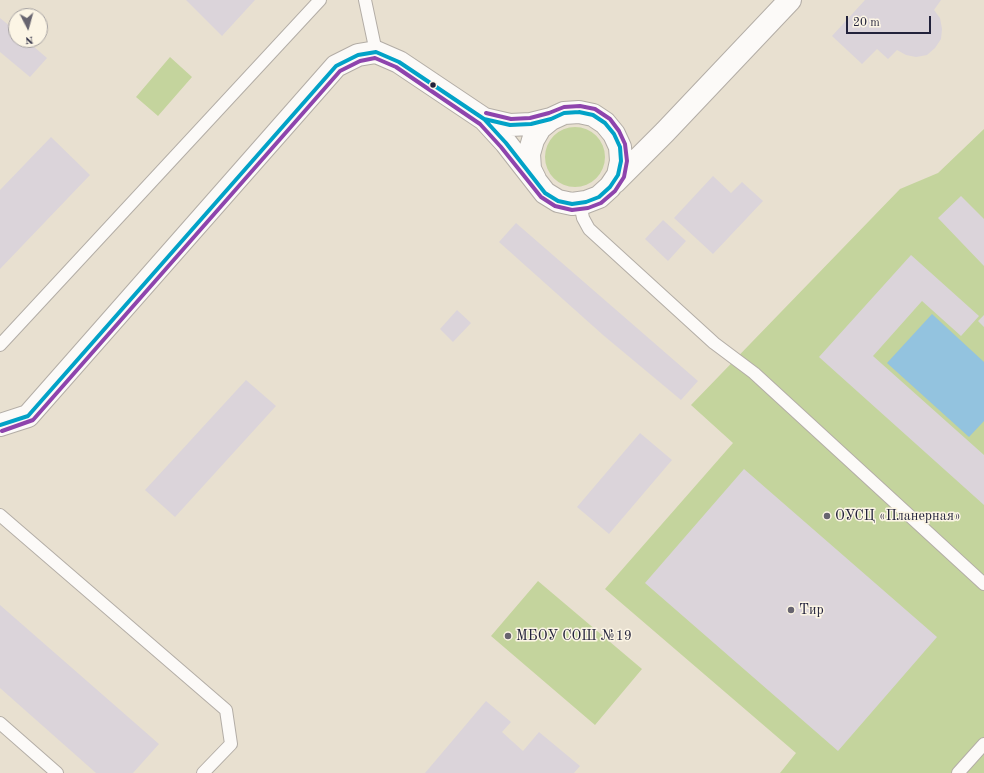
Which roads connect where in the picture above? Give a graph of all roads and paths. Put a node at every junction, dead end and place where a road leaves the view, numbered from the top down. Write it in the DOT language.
graph roads {
  1 [pos="320,0"];
  2 [pos="365,0"];
  3 [pos="790,0"];
  4 [pos="376,52"];
  5 [pos="484,119"];
  6 [pos="551,119"];
  7 [pos="665,132"];
  8 [pos="614,134"];
  9 [pos="536,182"];
  10 [pos="610,187"];
  11 [pos="580,203"];
  12 [pos="0,345"];
  13 [pos="0,425"];
  14 [pos="0,515"];
  15 [pos="984,584"];
  16 [pos="0,723"];
  17 [pos="984,744"];
  18 [pos="57,773"];
  19 [pos="203,773"];
  20 [pos="958,773"];
  1 -- 12 [label="lane"];
  2 -- 4 [label="lane"];
  3 -- 7 [label="street"];
  4 -- 5 [label="street"];
  4 -- 13 [label="street"];
  5 -- 6 [label="street"];
  5 -- 9 [label="street"];
  6 -- 8 [label="street"];
  6 -- 9 [label="street"];
  7 -- 8 [label="street"];
  7 -- 10 [label="street"];
  8 -- 10 [label="street"];
  9 -- 11 [label="street"];
  10 -- 11 [label="street"];
  11 -- 15 [label="lane"];
  14 -- 19 [label="lane"];
  16 -- 18 [label="lane"];
  17 -- 20 [label="lane"];
}
